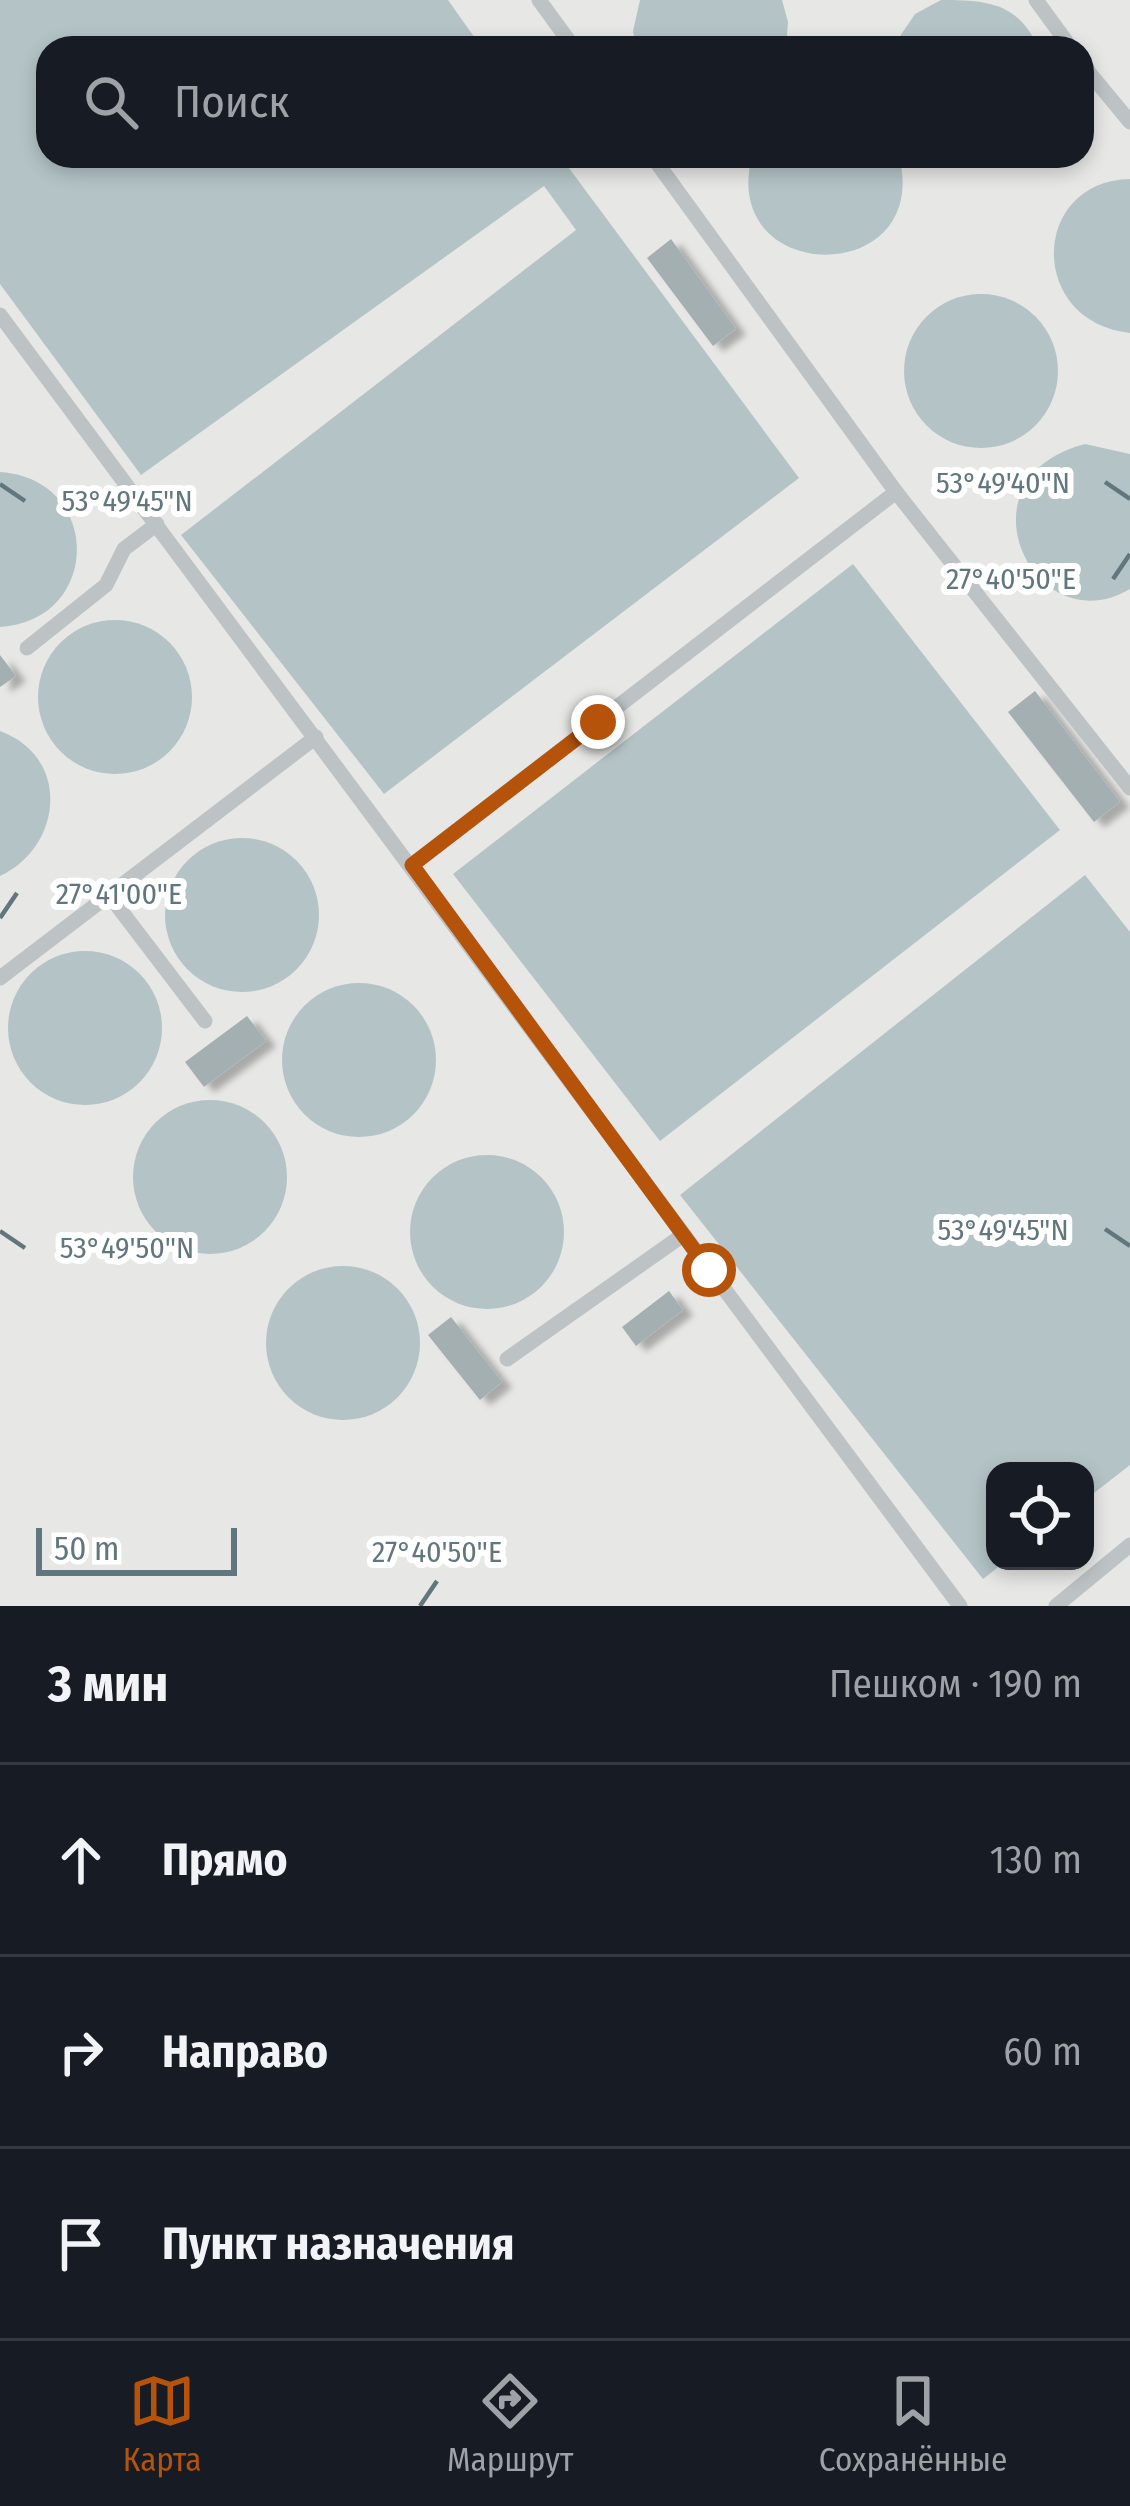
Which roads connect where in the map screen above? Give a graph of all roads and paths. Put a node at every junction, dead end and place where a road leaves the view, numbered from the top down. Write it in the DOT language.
graph roads {
  1 [pos="539,0"];
  2 [pos="1036,0"];
  3 [pos="565,36"];
  4 [pos="1062,36"];
  5 [pos="1094,78"];
  6 [pos="1130,122"];
  7 [pos="661,168"];
  8 [pos="0,314"];
  9 [pos="896,492"];
  10 [pos="157,524"];
  11 [pos="28,648"];
  12 [pos="316,737"];
  13 [pos="1130,788"];
  14 [pos="412,865"];
  15 [pos="109,895"];
  16 [pos="0,978"];
  17 [pos="205,1021"];
  18 [pos="683,1234"];
  19 [pos="508,1359"];
  20 [pos="1130,1546"];
  21 [pos="960,1606"];
  22 [pos="1056,1606"];
  1 -- 3 [label="lane"];
  2 -- 4 [label="lane"];
  5 -- 6 [label="lane"];
  7 -- 9 [label="lane"];
  8 -- 10 [label="lane"];
  9 -- 13 [label="lane"];
  9 -- 14 [label="lane"];
  10 -- 11 [label="lane"];
  10 -- 12 [label="lane"];
  12 -- 14 [label="lane"];
  12 -- 15 [label="lane"];
  14 -- 18 [label="lane"];
  15 -- 16 [label="lane"];
  15 -- 17 [label="lane"];
  18 -- 19 [label="lane"];
  18 -- 21 [label="lane"];
  20 -- 22 [label="lane"];
}
